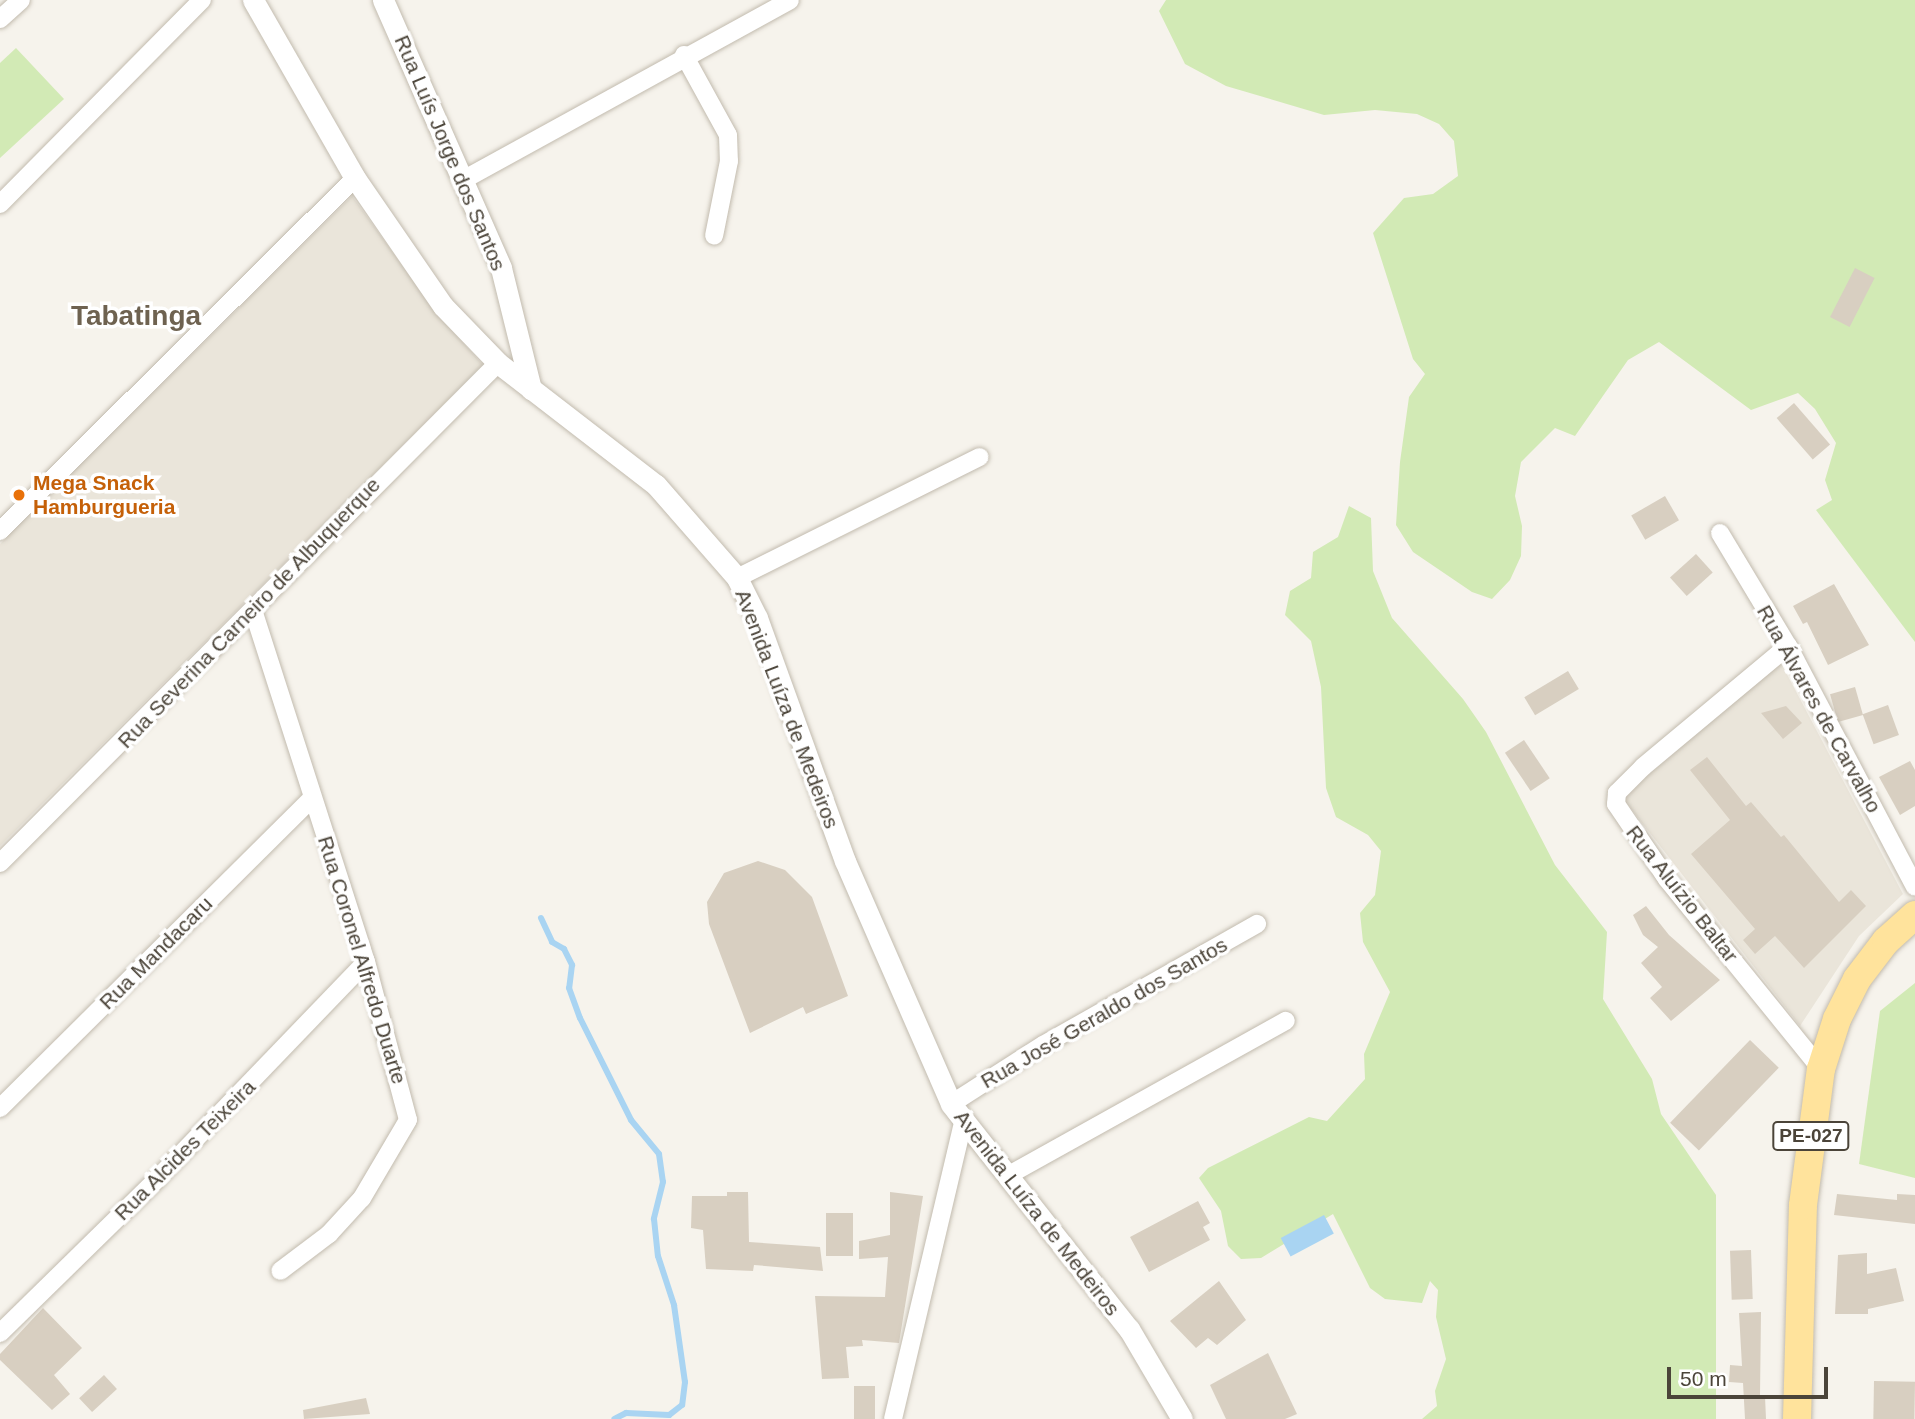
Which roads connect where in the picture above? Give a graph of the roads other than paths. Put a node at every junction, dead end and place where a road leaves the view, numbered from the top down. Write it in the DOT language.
graph roads {
  1 [pos="20,0"];
  2 [pos="202,0"];
  3 [pos="253,0"];
  4 [pos="383,0"];
  5 [pos="790,0"];
  6 [pos="0,19"];
  7 [pos="684,55"];
  8 [pos="355,178"];
  9 [pos="463,180"];
  10 [pos="0,204"];
  11 [pos="714,236"];
  12 [pos="498,363"];
  13 [pos="531,389"];
  14 [pos="980,457"];
  15 [pos="0,531"];
  16 [pos="1720,533"];
  17 [pos="737,578"];
  18 [pos="253,610"];
  19 [pos="1788,646"];
  20 [pos="312,798"];
  21 [pos="0,863"];
  22 [pos="1915,887"];
  23 [pos="1915,915"];
  24 [pos="1257,925"];
  25 [pos="366,962"];
  26 [pos="1286,1021"];
  27 [pos="1821,1069"];
  28 [pos="951,1104"];
  29 [pos="0,1108"];
  30 [pos="963,1124"];
  31 [pos="1007,1176"];
  32 [pos="280,1271"];
  33 [pos="0,1333"];
  34 [pos="893,1419"];
  35 [pos="1182,1419"];
  36 [pos="1795,1419"];
  1 -- 6 [label="street"];
  2 -- 10 [label="street"];
  3 -- 8 [label="street, Avenida Luíza de Medeiros"];
  4 -- 9 [label="street, Rua Luís Jorge dos Santos"];
  5 -- 7 [label="street"];
  7 -- 9 [label="street"];
  7 -- 11 [label="street"];
  8 -- 12 [label="street, Avenida Luíza de Medeiros"];
  8 -- 15 [label="street"];
  9 -- 13 [label="street, Rua Luís Jorge dos Santos"];
  12 -- 13 [label="street, Avenida Luíza de Medeiros"];
  12 -- 18 [label="street, Rua Severina Carneiro de Albuquerque"];
  13 -- 17 [label="street, Avenida Luíza de Medeiros"];
  14 -- 17 [label="street"];
  16 -- 19 [label="street, Rua Álvares de Carvalho"];
  17 -- 28 [label="street, Avenida Luíza de Medeiros"];
  18 -- 20 [label="street, Rua Coronel Alfredo Duarte"];
  18 -- 21 [label="street, Rua Severina Carneiro de Albuquerque"];
  19 -- 22 [label="street, Rua Álvares de Carvalho"];
  19 -- 27 [label="street, Rua Aluízio Baltar"];
  20 -- 25 [label="street, Rua Coronel Alfredo Duarte"];
  20 -- 29 [label="street, Rua Mandacaru"];
  23 -- 27 [label="main road, PE-027"];
  24 -- 28 [label="street, Rua José Geraldo dos Santos"];
  25 -- 32 [label="street, Rua Coronel Alfredo Duarte"];
  25 -- 33 [label="street, Rua Alcides Teixeira"];
  26 -- 31 [label="street"];
  27 -- 36 [label="main road, PE-027"];
  28 -- 30 [label="street, Avenida Luíza de Medeiros"];
  30 -- 31 [label="street, Avenida Luíza de Medeiros"];
  30 -- 34 [label="street"];
  31 -- 35 [label="street, Avenida Luíza de Medeiros"];
}
